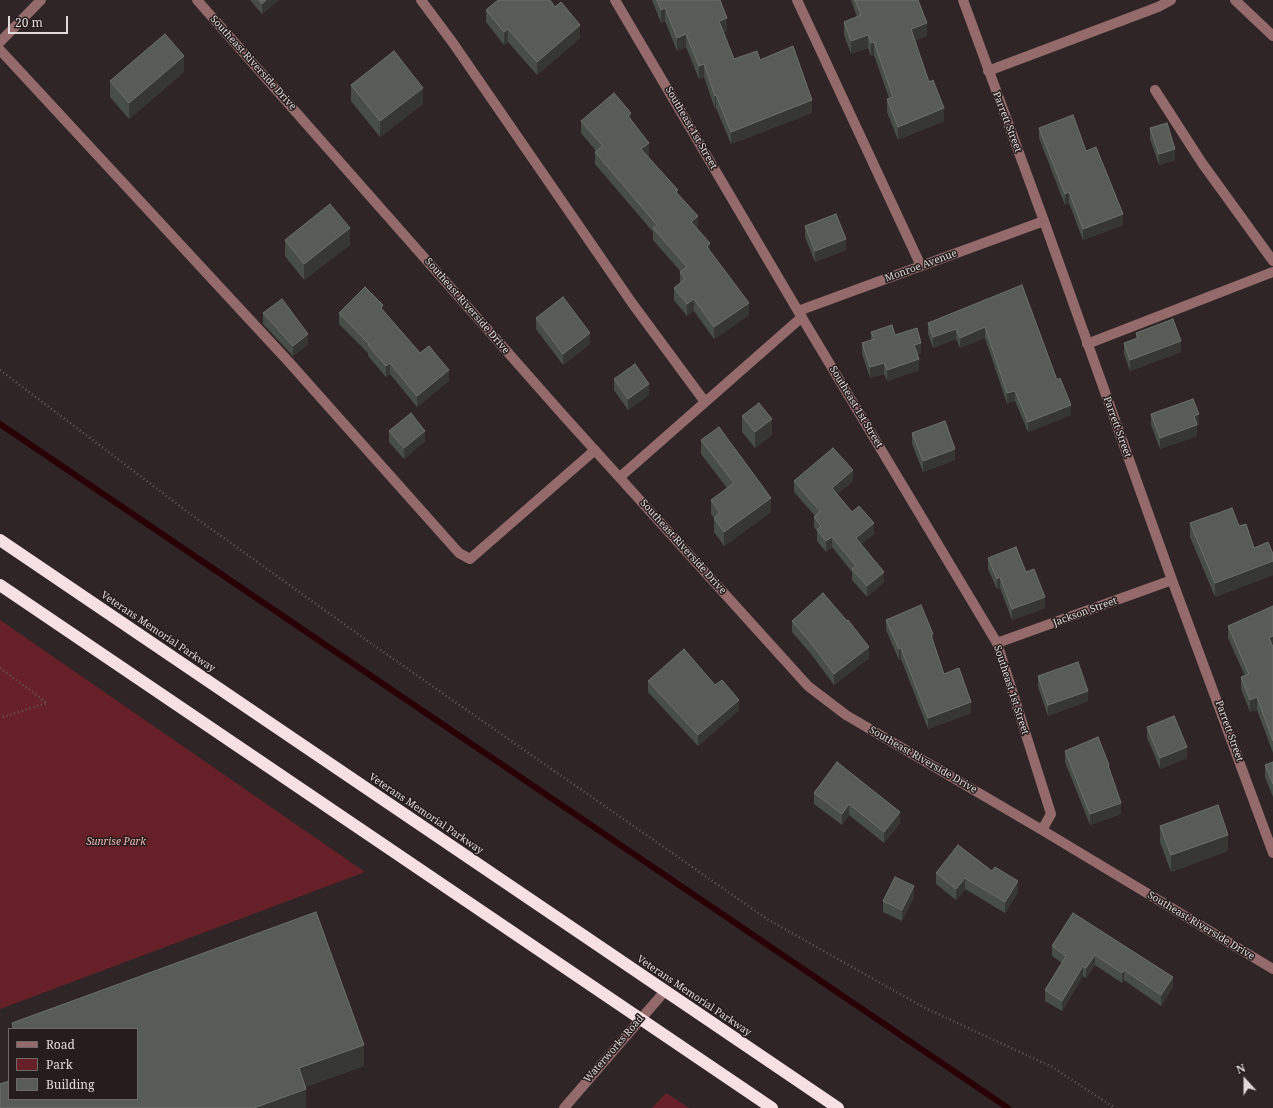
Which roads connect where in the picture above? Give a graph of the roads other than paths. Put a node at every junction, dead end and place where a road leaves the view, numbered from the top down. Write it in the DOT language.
graph roads {
  1 [pos="41,0"];
  2 [pos="197,0"];
  3 [pos="421,0"];
  4 [pos="615,0"];
  5 [pos="797,0"];
  6 [pos="963,0"];
  7 [pos="1171,0"];
  8 [pos="1235,0"];
  9 [pos="1273,36"];
  10 [pos="0,42"];
  11 [pos="0,50"];
  12 [pos="988,71"];
  13 [pos="1155,90"];
  14 [pos="1044,221"];
  15 [pos="1273,261"];
  16 [pos="921,266"];
  17 [pos="1273,272"];
  18 [pos="800,314"];
  19 [pos="1087,344"];
  20 [pos="705,402"];
  21 [pos="595,450"];
  22 [pos="620,477"];
  23 [pos="0,540"];
  24 [pos="1172,580"];
  25 [pos="0,585"];
  26 [pos="997,643"];
  27 [pos="1042,830"];
  28 [pos="1273,853"];
  29 [pos="1273,969"];
  30 [pos="665,991"];
  31 [pos="640,1019"];
  32 [pos="564,1108"];
  33 [pos="772,1108"];
  34 [pos="838,1108"];
  1 -- 10 [label="street"];
  2 -- 21 [label="street, Southeast Riverside Drive"];
  3 -- 20 [label="street"];
  4 -- 18 [label="street, Southeast 1st Street"];
  5 -- 16 [label="street"];
  6 -- 12 [label="street, Parrett Street"];
  7 -- 12 [label="street"];
  8 -- 9 [label="street"];
  11 -- 21 [label="street"];
  12 -- 14 [label="street, Parrett Street"];
  13 -- 15 [label="street"];
  14 -- 16 [label="street, Monroe Avenue"];
  14 -- 19 [label="street, Parrett Street"];
  16 -- 18 [label="street, Monroe Avenue"];
  17 -- 19 [label="street"];
  18 -- 20 [label="street, Monroe Avenue"];
  18 -- 26 [label="street, Southeast 1st Street"];
  19 -- 24 [label="street, Parrett Street"];
  20 -- 22 [label="street, Monroe Avenue"];
  21 -- 22 [label="street, Southeast Riverside Drive"];
  22 -- 27 [label="street, Southeast Riverside Drive"];
  23 -- 30 [label="highway, Veterans Memorial Parkway"];
  24 -- 26 [label="street, Jackson Street"];
  24 -- 28 [label="street, Parrett Street"];
  25 -- 31 [label="highway"];
  26 -- 27 [label="street, Southeast 1st Street"];
  27 -- 29 [label="street, Southeast Riverside Drive"];
  30 -- 31 [label="street, Waterworks Road"];
  30 -- 34 [label="highway, Veterans Memorial Parkway"];
  31 -- 32 [label="street, Waterworks Road"];
  31 -- 33 [label="highway"];
}
